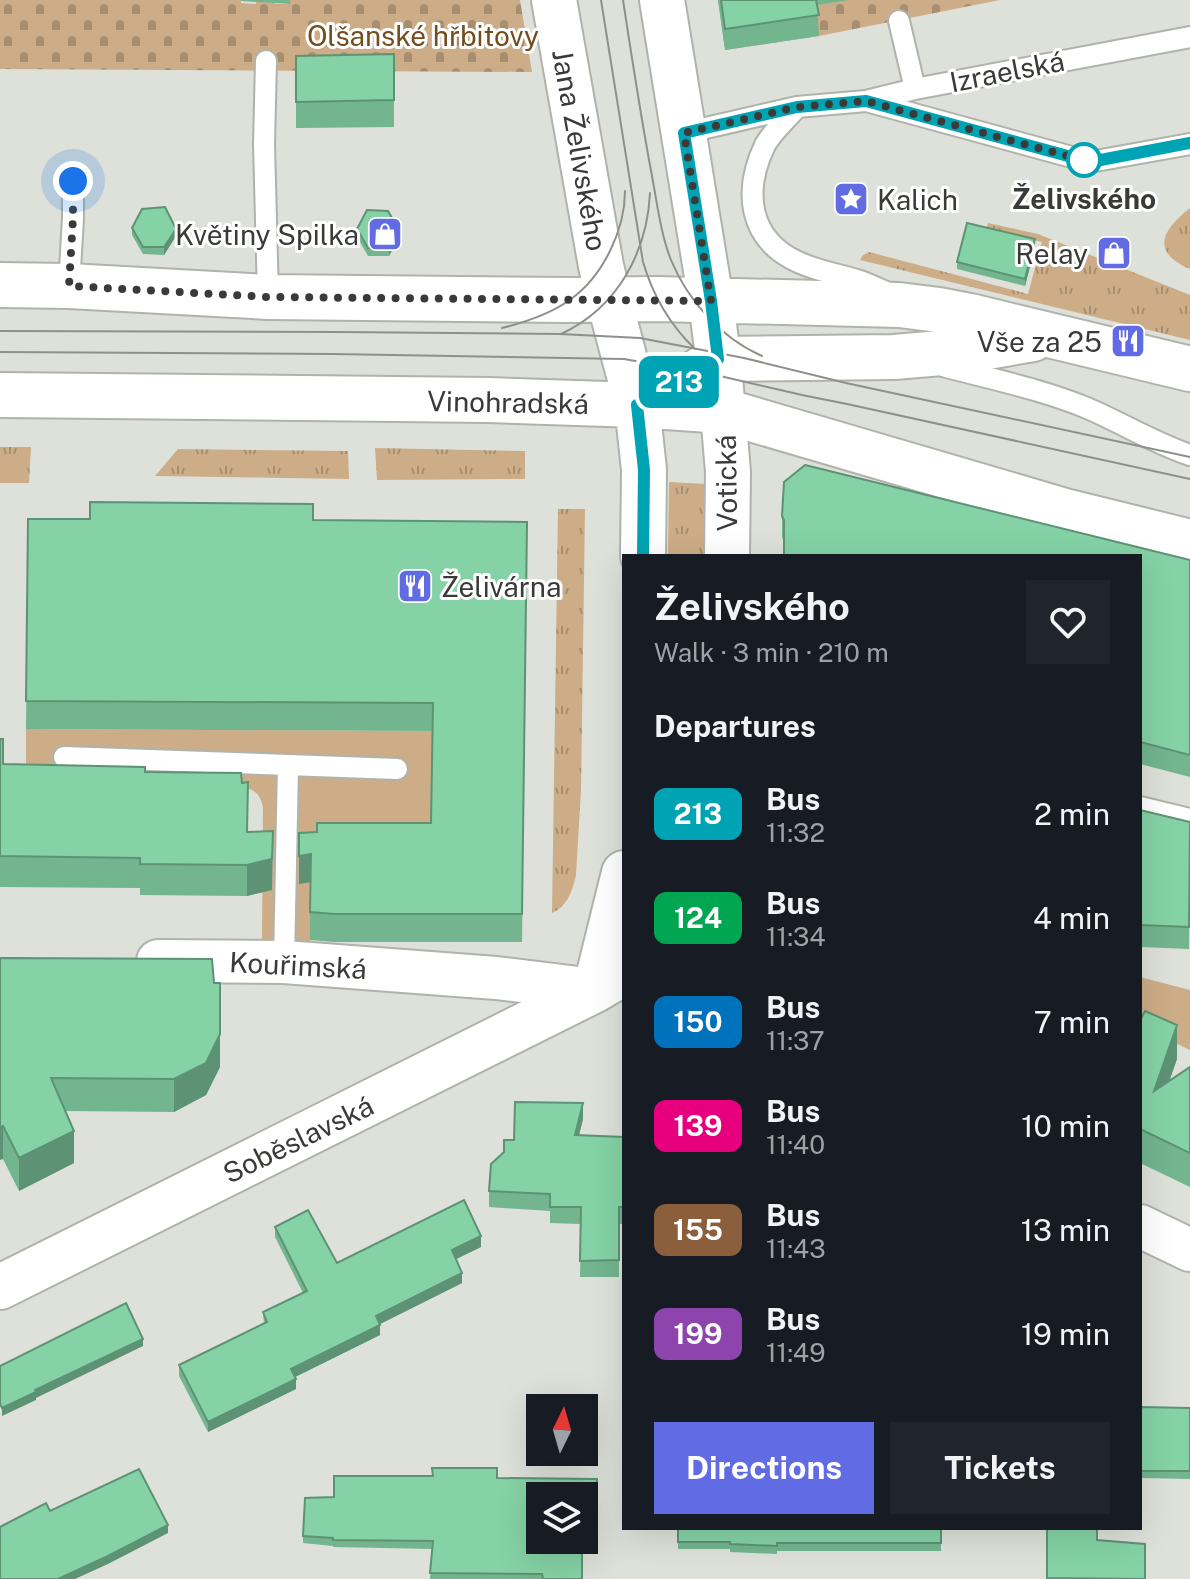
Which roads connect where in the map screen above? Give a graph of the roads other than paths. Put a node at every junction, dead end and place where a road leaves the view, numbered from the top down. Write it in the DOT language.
graph roads {
  1 [pos="554,0"];
  2 [pos="662,0"];
  3 [pos="899,21"];
  4 [pos="1190,37"];
  5 [pos="266,61"];
  6 [pos="915,89"];
  7 [pos="866,101"];
  8 [pos="797,107"];
  9 [pos="684,133"];
  10 [pos="1190,144"];
  11 [pos="73,181"];
  12 [pos="0,285"];
  13 [pos="69,286"];
  14 [pos="268,297"];
  15 [pos="609,300"];
  16 [pos="711,301"];
  17 [pos="939,310"];
  18 [pos="1050,336"];
  19 [pos="894,357"];
  20 [pos="718,359"];
  21 [pos="1190,369"];
  22 [pos="0,395"];
  23 [pos="637,405"];
  24 [pos="724,411"];
  25 [pos="1190,455"];
  26 [pos="1190,542"];
  27 [pos="643,554"];
  28 [pos="727,554"];
  29 [pos="64,757"];
  30 [pos="288,765"];
  31 [pos="397,769"];
  32 [pos="1142,807"];
  33 [pos="1190,819"];
  34 [pos="622,889"];
  35 [pos="126,961"];
  36 [pos="284,962"];
  37 [pos="610,982"];
  38 [pos="1142,1227"];
  39 [pos="1190,1250"];
  40 [pos="0,1287"];
  1 -- 15 [label="main road, Jana Želivského"];
  2 -- 9 [label="main road"];
  3 -- 6 [label="lane"];
  4 -- 6 [label="lane, Izraelská"];
  5 -- 14 [label="lane"];
  6 -- 7 [label="lane, Izraelská"];
  7 -- 8 [label="lane, Izraelská"];
  7 -- 10 [label="lane"];
  8 -- 9 [label="lane, Izraelská"];
  8 -- 17 [label="lane"];
  9 -- 16 [label="main road"];
  11 -- 13 [label="lane"];
  12 -- 13 [label="main road"];
  13 -- 14 [label="main road"];
  14 -- 15 [label="main road"];
  15 -- 16 [label="main road"];
  15 -- 23 [label="main road, Jana Želivského"];
  16 -- 17 [label="main road"];
  16 -- 20 [label="main road, Votická"];
  17 -- 18 [label="main road"];
  18 -- 19 [label="main road"];
  18 -- 21 [label="main road"];
  19 -- 20 [label="main road"];
  19 -- 25 [label="lane"];
  20 -- 23 [label="main road"];
  20 -- 24 [label="main road, Votická"];
  22 -- 23 [label="main road, Vinohradská"];
  23 -- 24 [label="main road, Vinohradská"];
  23 -- 27 [label="main road"];
  24 -- 26 [label="main road, Vinohradská"];
  24 -- 28 [label="main road, Votická"];
  29 -- 30 [label="lane"];
  30 -- 31 [label="lane"];
  30 -- 36 [label="lane"];
  32 -- 33 [label="lane"];
  34 -- 37 [label="main road"];
  35 -- 36 [label="street, Kouřimská"];
  36 -- 37 [label="street, Kouřimská"];
  37 -- 40 [label="main road, Soběslavská"];
  38 -- 39 [label="street"];
}
